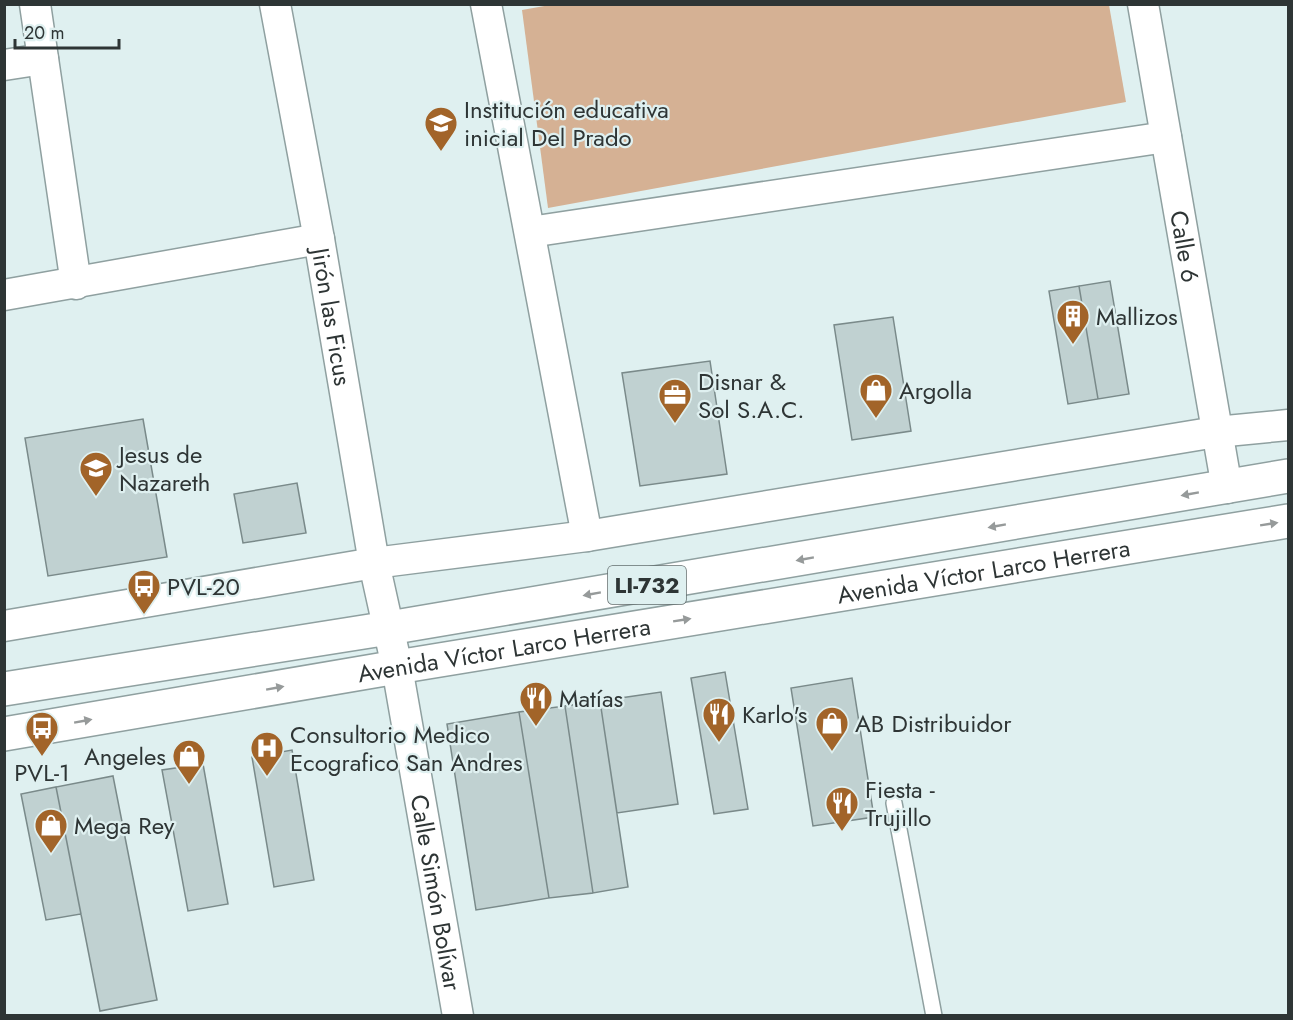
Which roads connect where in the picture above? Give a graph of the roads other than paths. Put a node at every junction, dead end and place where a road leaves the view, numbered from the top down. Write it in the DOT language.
graph roads {
  1 [pos="35,4"];
  2 [pos="486,4"];
  3 [pos="1143,4"];
  4 [pos="275,5"];
  5 [pos="43,59"];
  6 [pos="4,65"];
  7 [pos="1166,137"];
  8 [pos="530,232"];
  9 [pos="319,238"];
  10 [pos="76,284"];
  11 [pos="4,295"];
  12 [pos="1288,425"];
  13 [pos="1216,432"];
  14 [pos="1288,476"];
  15 [pos="1227,488"];
  16 [pos="1288,521"];
  17 [pos="587,536"];
  18 [pos="374,563"];
  19 [pos="4,626"];
  20 [pos="389,628"];
  21 [pos="397,667"];
  22 [pos="4,689"];
  23 [pos="4,734"];
  24 [pos="894,803"];
  25 [pos="458,1016"];
  26 [pos="934,1016"];
  1 -- 5 [label="street"];
  2 -- 8 [label="street"];
  3 -- 7 [label="street, Calle 6"];
  4 -- 9 [label="street, Jirón las Ficus"];
  5 -- 6 [label="street"];
  5 -- 10 [label="street"];
  7 -- 8 [label="street"];
  7 -- 13 [label="street, Calle 6"];
  8 -- 17 [label="street"];
  9 -- 10 [label="street"];
  9 -- 18 [label="street, Jirón las Ficus"];
  10 -- 11 [label="street"];
  12 -- 13 [label="street"];
  13 -- 15 [label="street, Calle 6"];
  13 -- 17 [label="street"];
  14 -- 15 [label="main road, Avenida Víctor Larco Herrera / LI-732"];
  15 -- 20 [label="main road, Avenida Víctor Larco Herrera / LI-732, one-way"];
  21 -- 16 [label="main road, Avenida Víctor Larco Herrera / LI-732, one-way"];
  17 -- 18 [label="street"];
  18 -- 19 [label="street"];
  18 -- 20 [label="street, Jirón las Ficus"];
  20 -- 21 [label="street, Calle Simón Bolívar"];
  20 -- 22 [label="main road, Avenida Víctor Larco Herrera / LI-732"];
  23 -- 21 [label="main road, Avenida Víctor Larco Herrera / LI-732, one-way"];
  21 -- 25 [label="street, Calle Simón Bolívar"];
  24 -- 26 [label="lane"];
}
